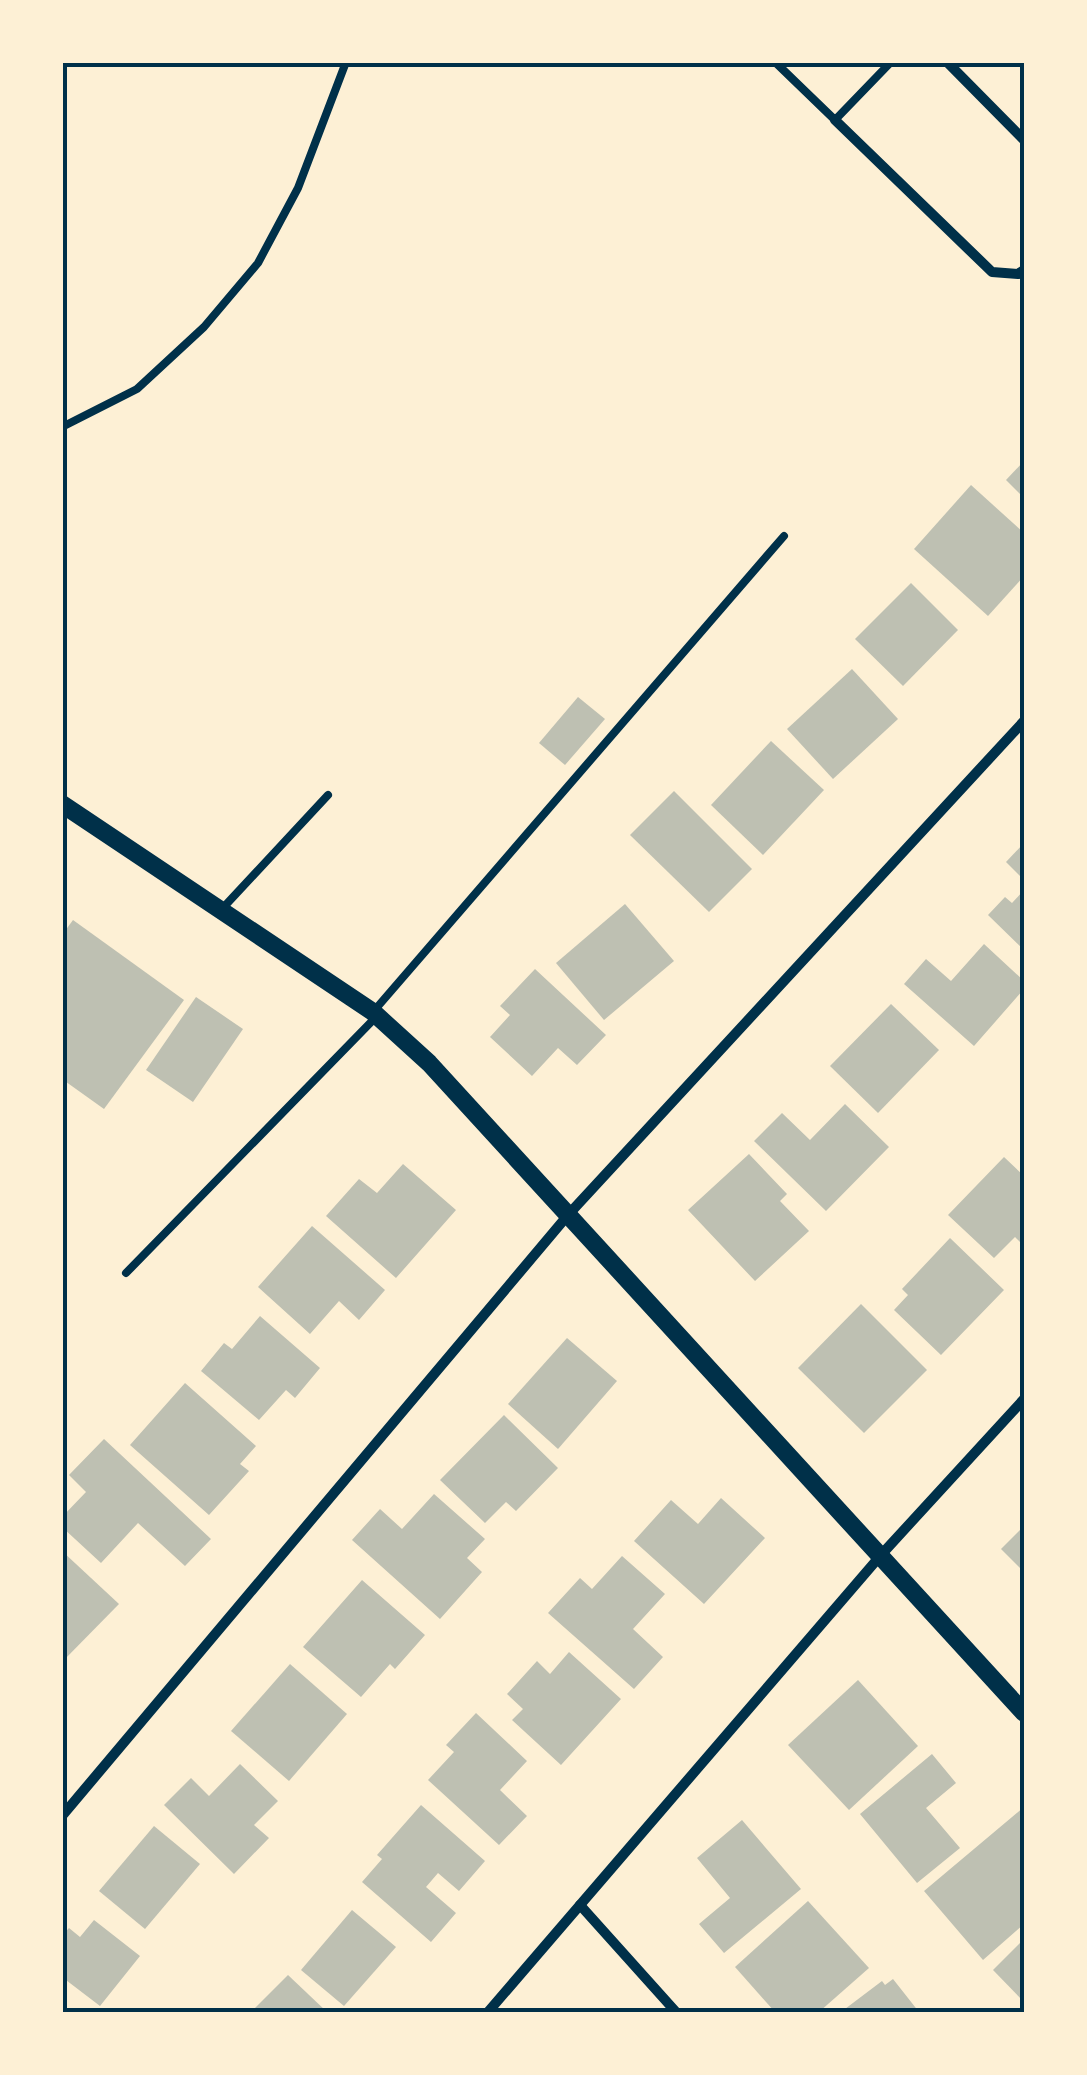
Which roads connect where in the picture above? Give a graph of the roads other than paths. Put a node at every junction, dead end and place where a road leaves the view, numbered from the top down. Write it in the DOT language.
graph roads {
  1 [pos="346,62"];
  2 [pos="775,62"];
  3 [pos="891,62"];
  4 [pos="948,62"];
  5 [pos="836,120"];
  6 [pos="1024,140"];
  7 [pos="1024,270"];
  8 [pos="62,427"];
  9 [pos="784,536"];
  10 [pos="1024,721"];
  11 [pos="328,795"];
  12 [pos="62,804"];
  13 [pos="221,910"];
  14 [pos="375,1014"];
  15 [pos="568,1215"];
  16 [pos="126,1273"];
  17 [pos="1024,1398"];
  18 [pos="881,1554"];
  19 [pos="1024,1713"];
  20 [pos="62,1794"];
  21 [pos="73,1804"];
  22 [pos="62,1816"];
  23 [pos="580,1905"];
  24 [pos="488,2012"];
  25 [pos="676,2012"];
  1 -- 8 [label="lane"];
  2 -- 5 [label="lane"];
  3 -- 5 [label="lane"];
  4 -- 6 [label="street"];
  5 -- 7 [label="street"];
  9 -- 14 [label="lane"];
  10 -- 15 [label="street"];
  11 -- 13 [label="lane"];
  12 -- 13 [label="street"];
  13 -- 14 [label="street"];
  14 -- 15 [label="street"];
  14 -- 16 [label="lane"];
  15 -- 18 [label="street"];
  15 -- 21 [label="street"];
  17 -- 18 [label="street"];
  18 -- 19 [label="street"];
  18 -- 23 [label="street"];
  20 -- 21 [label="street"];
  21 -- 22 [label="street"];
  23 -- 24 [label="street"];
  23 -- 25 [label="street"];
}
